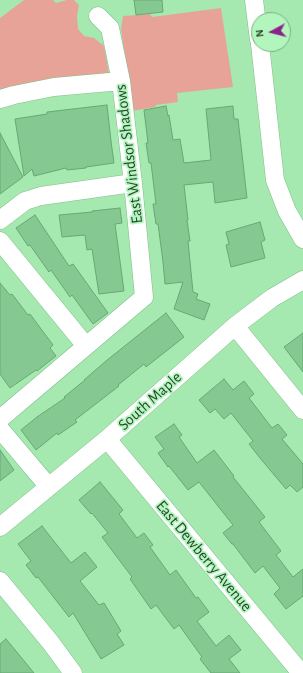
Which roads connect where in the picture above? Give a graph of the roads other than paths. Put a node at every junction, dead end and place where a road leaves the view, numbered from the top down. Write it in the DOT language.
graph roads {
  1 [pos="254,0"];
  2 [pos="256,12"];
  3 [pos="98,16"];
  4 [pos="261,52"];
  5 [pos="121,81"];
  6 [pos="0,99"];
  7 [pos="133,183"];
  8 [pos="0,220"];
  9 [pos="303,239"];
  10 [pos="0,241"];
  11 [pos="303,280"];
  12 [pos="235,326"];
  13 [pos="86,346"];
  14 [pos="303,410"];
  15 [pos="1,418"];
  16 [pos="107,439"];
  17 [pos="49,487"];
  18 [pos="0,527"];
  19 [pos="0,580"];
  20 [pos="73,673"];
  21 [pos="301,673"];
  1 -- 2 [label="street"];
  3 -- 5 [label="street, East Windsor Shadows"];
  4 -- 9 [label="street"];
  5 -- 6 [label="street"];
  5 -- 7 [label="street, East Windsor Shadows"];
  7 -- 8 [label="street"];
  7 -- 13 [label="street, East Windsor Shadows"];
  10 -- 13 [label="street"];
  11 -- 12 [label="street, South Maple"];
  12 -- 14 [label="street"];
  12 -- 16 [label="street, South Maple"];
  13 -- 15 [label="street"];
  15 -- 17 [label="street"];
  16 -- 17 [label="street, South Maple"];
  16 -- 21 [label="street, East Dewberry Avenue"];
  17 -- 18 [label="street, South Maple"];
  19 -- 20 [label="street"];
}
